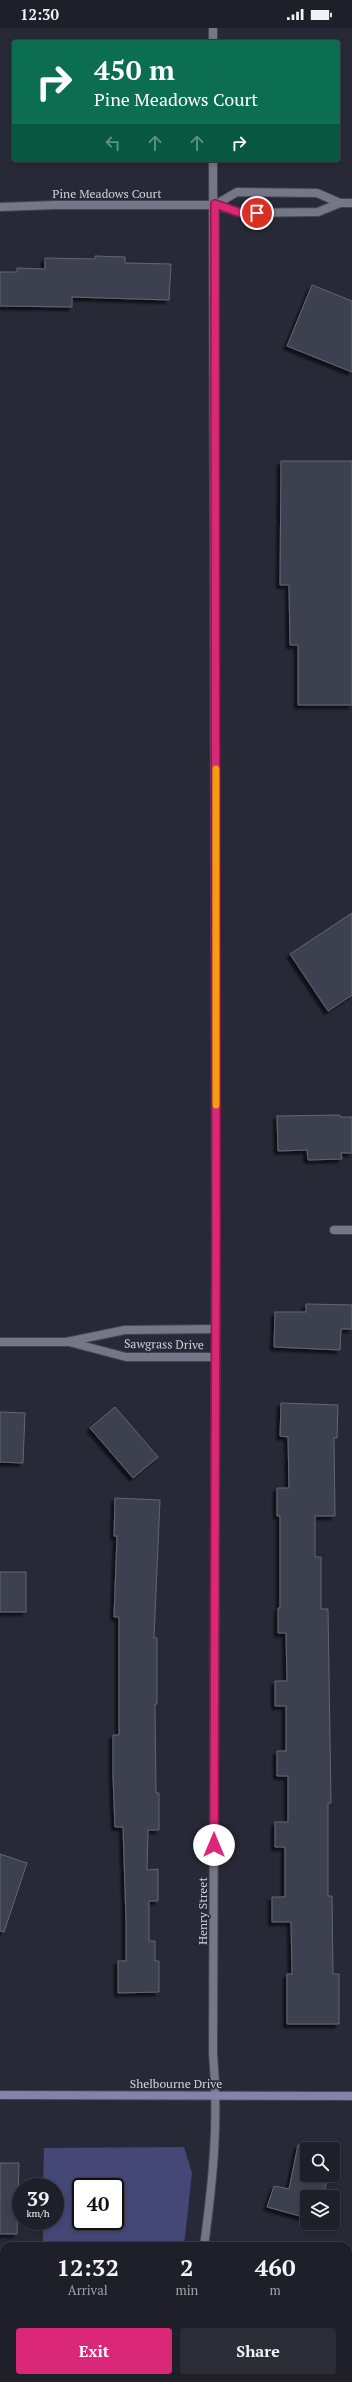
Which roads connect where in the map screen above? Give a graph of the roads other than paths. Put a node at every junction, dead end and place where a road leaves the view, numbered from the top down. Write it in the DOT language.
graph roads {
  1 [pos="213,28"];
  2 [pos="213,40"];
  3 [pos="213,162"];
  4 [pos="340,203"];
  5 [pos="352,203"];
  6 [pos="215,204"];
  7 [pos="0,207"];
  8 [pos="334,1230"];
  9 [pos="352,1230"];
  10 [pos="216,1329"];
  11 [pos="0,1342"];
  12 [pos="66,1342"];
  13 [pos="216,1357"];
  14 [pos="0,2095"];
  15 [pos="217,2096"];
  16 [pos="352,2096"];
  17 [pos="205,2242"];
  1 -- 2 [label="street"];
  3 -- 6 [label="street, Henry Street"];
  4 -- 5 [label="street, Pine Meadows Court"];
  4 -- 6 [label="street, Pine Meadows Court"];
  4 -- 6 [label="street, Pine Meadows Court"];
  6 -- 7 [label="street, Pine Meadows Court"];
  6 -- 10 [label="street, Henry Street"];
  8 -- 9 [label="street"];
  10 -- 12 [label="street, Sawgrass Drive"];
  10 -- 13 [label="street, Henry Street"];
  11 -- 12 [label="street, Sawgrass Drive"];
  12 -- 13 [label="street, Sawgrass Drive"];
  13 -- 15 [label="street, Henry Street"];
  14 -- 15 [label="main road, Shelbourne Drive"];
  15 -- 16 [label="main road, Shelbourne Drive"];
  15 -- 17 [label="street, Henry Street"];
}
